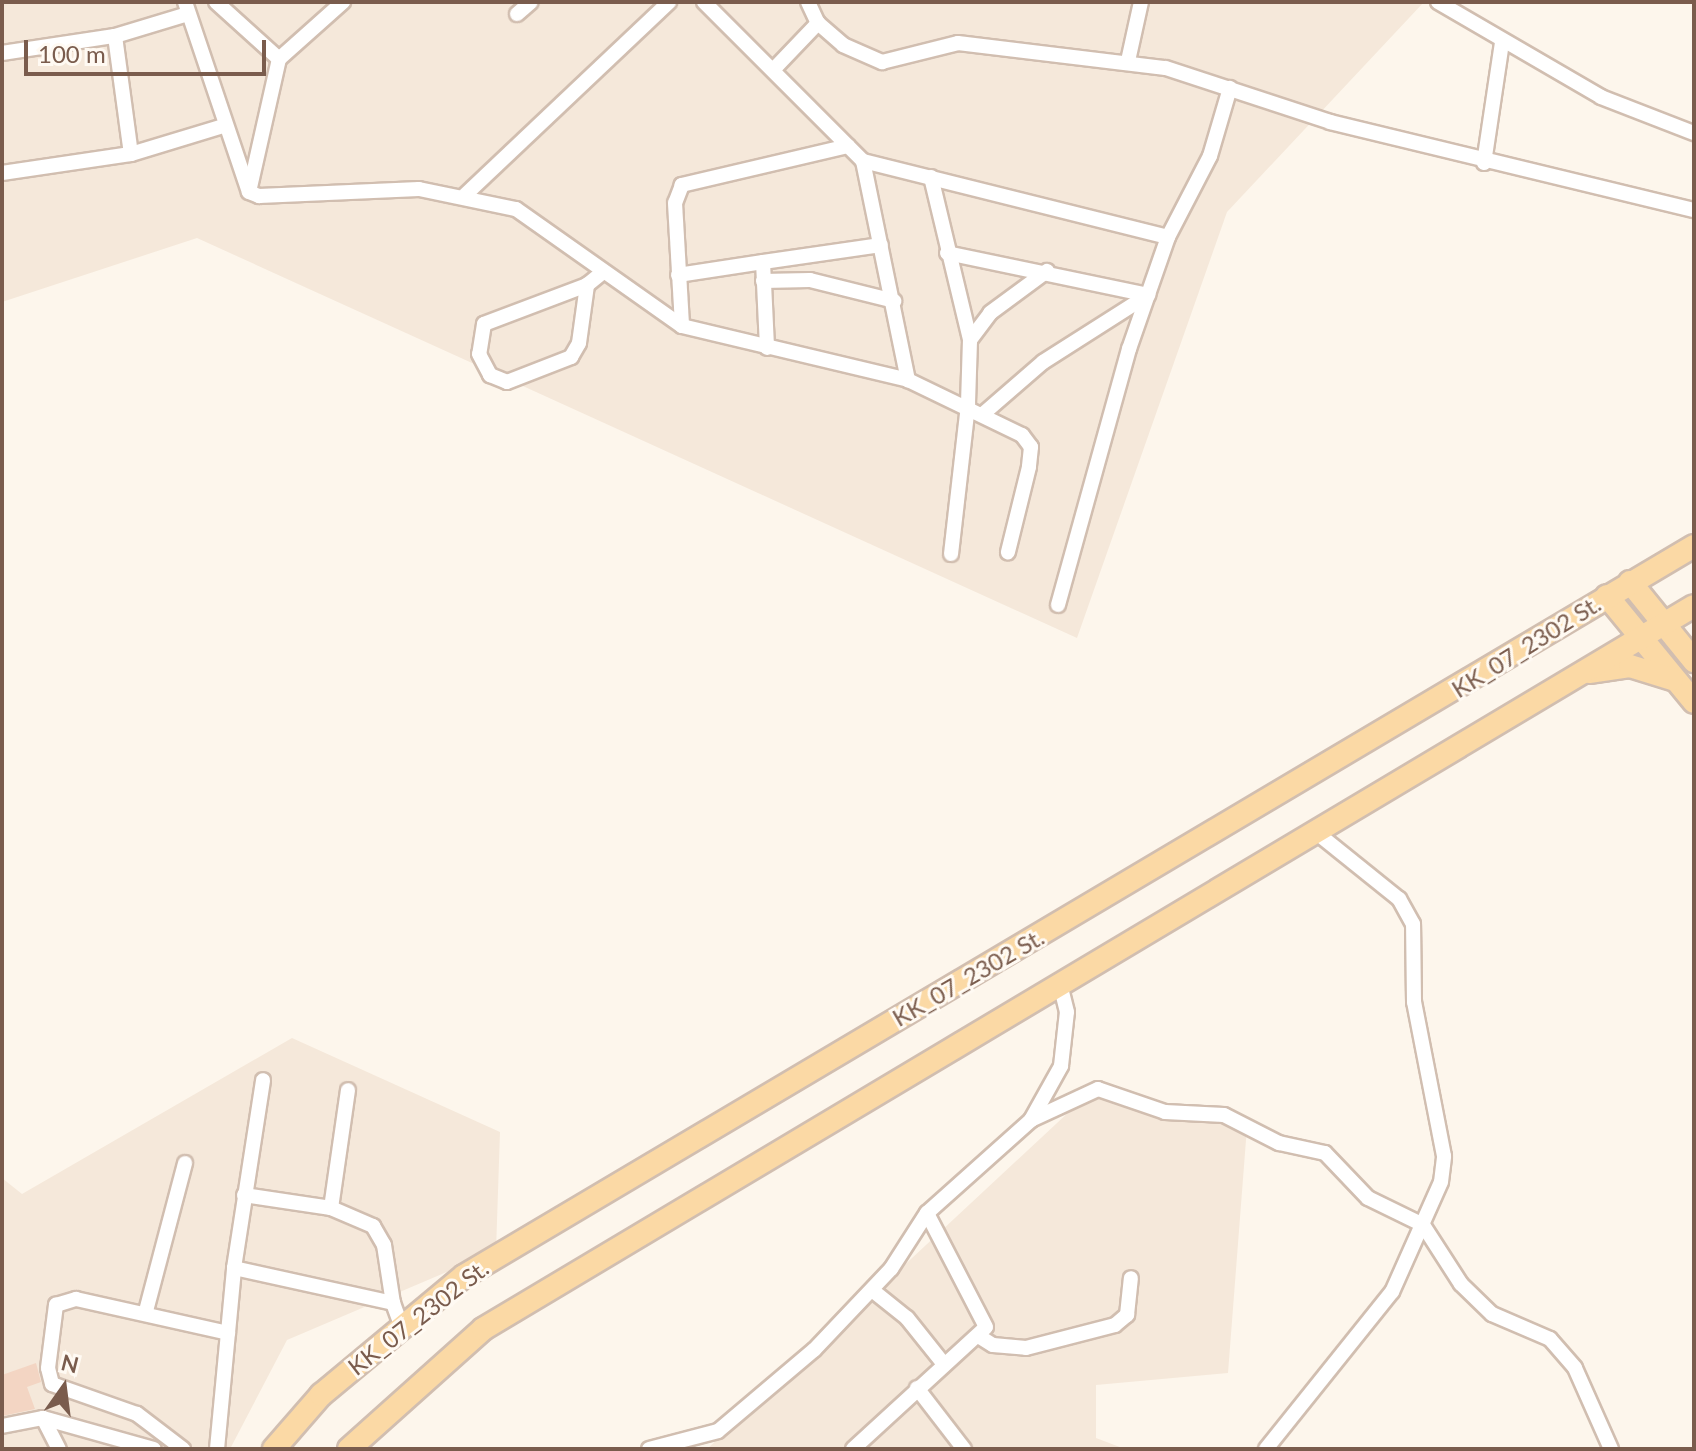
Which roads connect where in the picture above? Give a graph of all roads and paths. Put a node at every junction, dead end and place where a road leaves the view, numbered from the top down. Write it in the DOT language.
graph roads {
  1 [pos="216,2"];
  2 [pos="343,2"];
  3 [pos="531,2"];
  4 [pos="669,2"];
  5 [pos="704,2"];
  6 [pos="808,2"];
  7 [pos="1141,2"];
  8 [pos="1438,2"];
  9 [pos="186,8"];
  10 [pos="517,14"];
  11 [pos="818,23"];
  12 [pos="115,36"];
  13 [pos="1502,43"];
  14 [pos="2,53"];
  15 [pos="279,59"];
  16 [pos="1128,61"];
  17 [pos="774,69"];
  18 [pos="1230,88"];
  19 [pos="223,126"];
  20 [pos="1694,133"];
  21 [pos="848,146"];
  22 [pos="131,154"];
  23 [pos="863,161"];
  24 [pos="1484,163"];
  25 [pos="2,173"];
  26 [pos="931,177"];
  27 [pos="249,192"];
  28 [pos="465,195"];
  29 [pos="1694,210"];
  30 [pos="1168,237"];
  31 [pos="881,245"];
  32 [pos="947,253"];
  33 [pos="763,262"];
  34 [pos="1047,271"];
  35 [pos="602,273"];
  36 [pos="678,275"];
  37 [pos="763,281"];
  38 [pos="587,285"];
  39 [pos="1148,295"];
  40 [pos="894,301"];
  41 [pos="682,326"];
  42 [pos="970,340"];
  43 [pos="767,348"];
  44 [pos="908,380"];
  45 [pos="968,405"];
  46 [pos="983,414"];
  47 [pos="1694,546"];
  48 [pos="1008,552"];
  49 [pos="951,554"];
  50 [pos="1630,582"];
  51 [pos="1607,596"];
  52 [pos="1058,605"];
  53 [pos="1694,606"];
  54 [pos="1663,624"];
  55 [pos="1640,639"];
  56 [pos="1694,661"];
  57 [pos="1568,677"];
  58 [pos="1676,681"];
  59 [pos="1694,702"];
  60 [pos="1317,833"];
  61 [pos="1060,983"];
  62 [pos="263,1080"];
  63 [pos="348,1090"];
  64 [pos="1031,1120"];
  65 [pos="185,1163"];
  66 [pos="244,1195"];
  67 [pos="331,1208"];
  68 [pos="927,1213"];
  69 [pos="1423,1225"];
  70 [pos="234,1268"];
  71 [pos="1131,1278"];
  72 [pos="872,1290"];
  73 [pos="393,1303"];
  74 [pos="146,1311"];
  75 [pos="401,1325"];
  76 [pos="228,1333"];
  77 [pos="980,1337"];
  78 [pos="943,1363"];
  79 [pos="917,1388"];
  80 [pos="43,1418"];
  81 [pos="2,1426"];
  82 [pos="701,1444"];
  83 [pos="59,1449"];
  84 [pos="154,1449"];
  85 [pos="183,1449"];
  86 [pos="217,1449"];
  87 [pos="274,1449"];
  88 [pos="349,1449"];
  89 [pos="649,1449"];
  90 [pos="853,1449"];
  91 [pos="964,1449"];
  92 [pos="1266,1449"];
  93 [pos="1611,1449"];
  1 -- 15 [label="street"];
  2 -- 15 [label="street"];
  3 -- 10 [label="street"];
  4 -- 28 [label="street"];
  5 -- 17 [label="street"];
  6 -- 11 [label="street"];
  7 -- 16 [label="street"];
  8 -- 13 [label="street"];
  9 -- 12 [label="street"];
  9 -- 19 [label="street"];
  11 -- 16 [label="street"];
  11 -- 17 [label="street"];
  12 -- 14 [label="street"];
  12 -- 22 [label="street"];
  13 -- 20 [label="street"];
  13 -- 24 [label="street"];
  15 -- 27 [label="street"];
  16 -- 18 [label="street"];
  17 -- 21 [label="street"];
  18 -- 24 [label="street"];
  18 -- 30 [label="street"];
  19 -- 22 [label="street"];
  19 -- 27 [label="street"];
  21 -- 23 [label="street"];
  21 -- 36 [label="street"];
  22 -- 25 [label="street"];
  23 -- 26 [label="street"];
  23 -- 31 [label="street"];
  24 -- 29 [label="street"];
  26 -- 30 [label="street"];
  26 -- 32 [label="street"];
  27 -- 28 [label="street"];
  28 -- 35 [label="street"];
  30 -- 39 [label="street"];
  31 -- 33 [label="street"];
  31 -- 40 [label="street"];
  32 -- 34 [label="street"];
  32 -- 42 [label="street"];
  33 -- 36 [label="street"];
  33 -- 37 [label="street"];
  34 -- 39 [label="street"];
  34 -- 42 [label="street"];
  35 -- 38 [label="street"];
  35 -- 41 [label="street"];
  36 -- 41 [label="street"];
  37 -- 40 [label="street"];
  37 -- 43 [label="street"];
  38 -- 38 [label="street"];
  39 -- 46 [label="street"];
  39 -- 52 [label="street"];
  40 -- 44 [label="street"];
  41 -- 43 [label="street"];
  42 -- 45 [label="street"];
  43 -- 44 [label="street"];
  44 -- 45 [label="street"];
  45 -- 46 [label="street"];
  45 -- 49 [label="street"];
  46 -- 48 [label="street"];
  47 -- 50 [label="main road, KK_07_2302 St."];
  50 -- 51 [label="main road, KK_07_2302 St."];
  50 -- 54 [label="main road"];
  51 -- 55 [label="main road"];
  51 -- 75 [label="main road, KK_07_2302 St."];
  53 -- 54 [label="main road, KK_07_2302 St."];
  54 -- 55 [label="main road, KK_07_2302 St."];
  54 -- 56 [label="main road"];
  55 -- 57 [label="main road, KK_07_2302 St."];
  55 -- 58 [label="main road"];
  57 -- 58 [label="main road"];
  57 -- 60 [label="main road, KK_07_2302 St."];
  58 -- 59 [label="main road"];
  60 -- 61 [label="main road, KK_07_2302 St."];
  60 -- 69 [label="street"];
  61 -- 64 [label="street"];
  61 -- 88 [label="main road, KK_07_2302 St."];
  62 -- 66 [label="street"];
  63 -- 67 [label="street"];
  64 -- 68 [label="street"];
  64 -- 69 [label="street"];
  65 -- 74 [label="street"];
  66 -- 67 [label="street"];
  66 -- 70 [label="street"];
  67 -- 73 [label="street"];
  68 -- 72 [label="street"];
  68 -- 77 [label="street"];
  69 -- 92 [label="street"];
  69 -- 93 [label="street"];
  70 -- 73 [label="street"];
  70 -- 76 [label="street"];
  71 -- 77 [label="street"];
  72 -- 78 [label="street"];
  72 -- 82 [label="street"];
  73 -- 75 [label="street"];
  74 -- 76 [label="street"];
  74 -- 85 [label="street"];
  75 -- 87 [label="main road, KK_07_2302 St."];
  76 -- 86 [label="street"];
  77 -- 78 [label="street"];
  78 -- 79 [label="street"];
  79 -- 90 [label="street"];
  79 -- 91 [label="street"];
  80 -- 81 [label="street"];
  80 -- 83 [label="street"];
  80 -- 84 [label="street"];
  82 -- 89 [label="street"];
}
